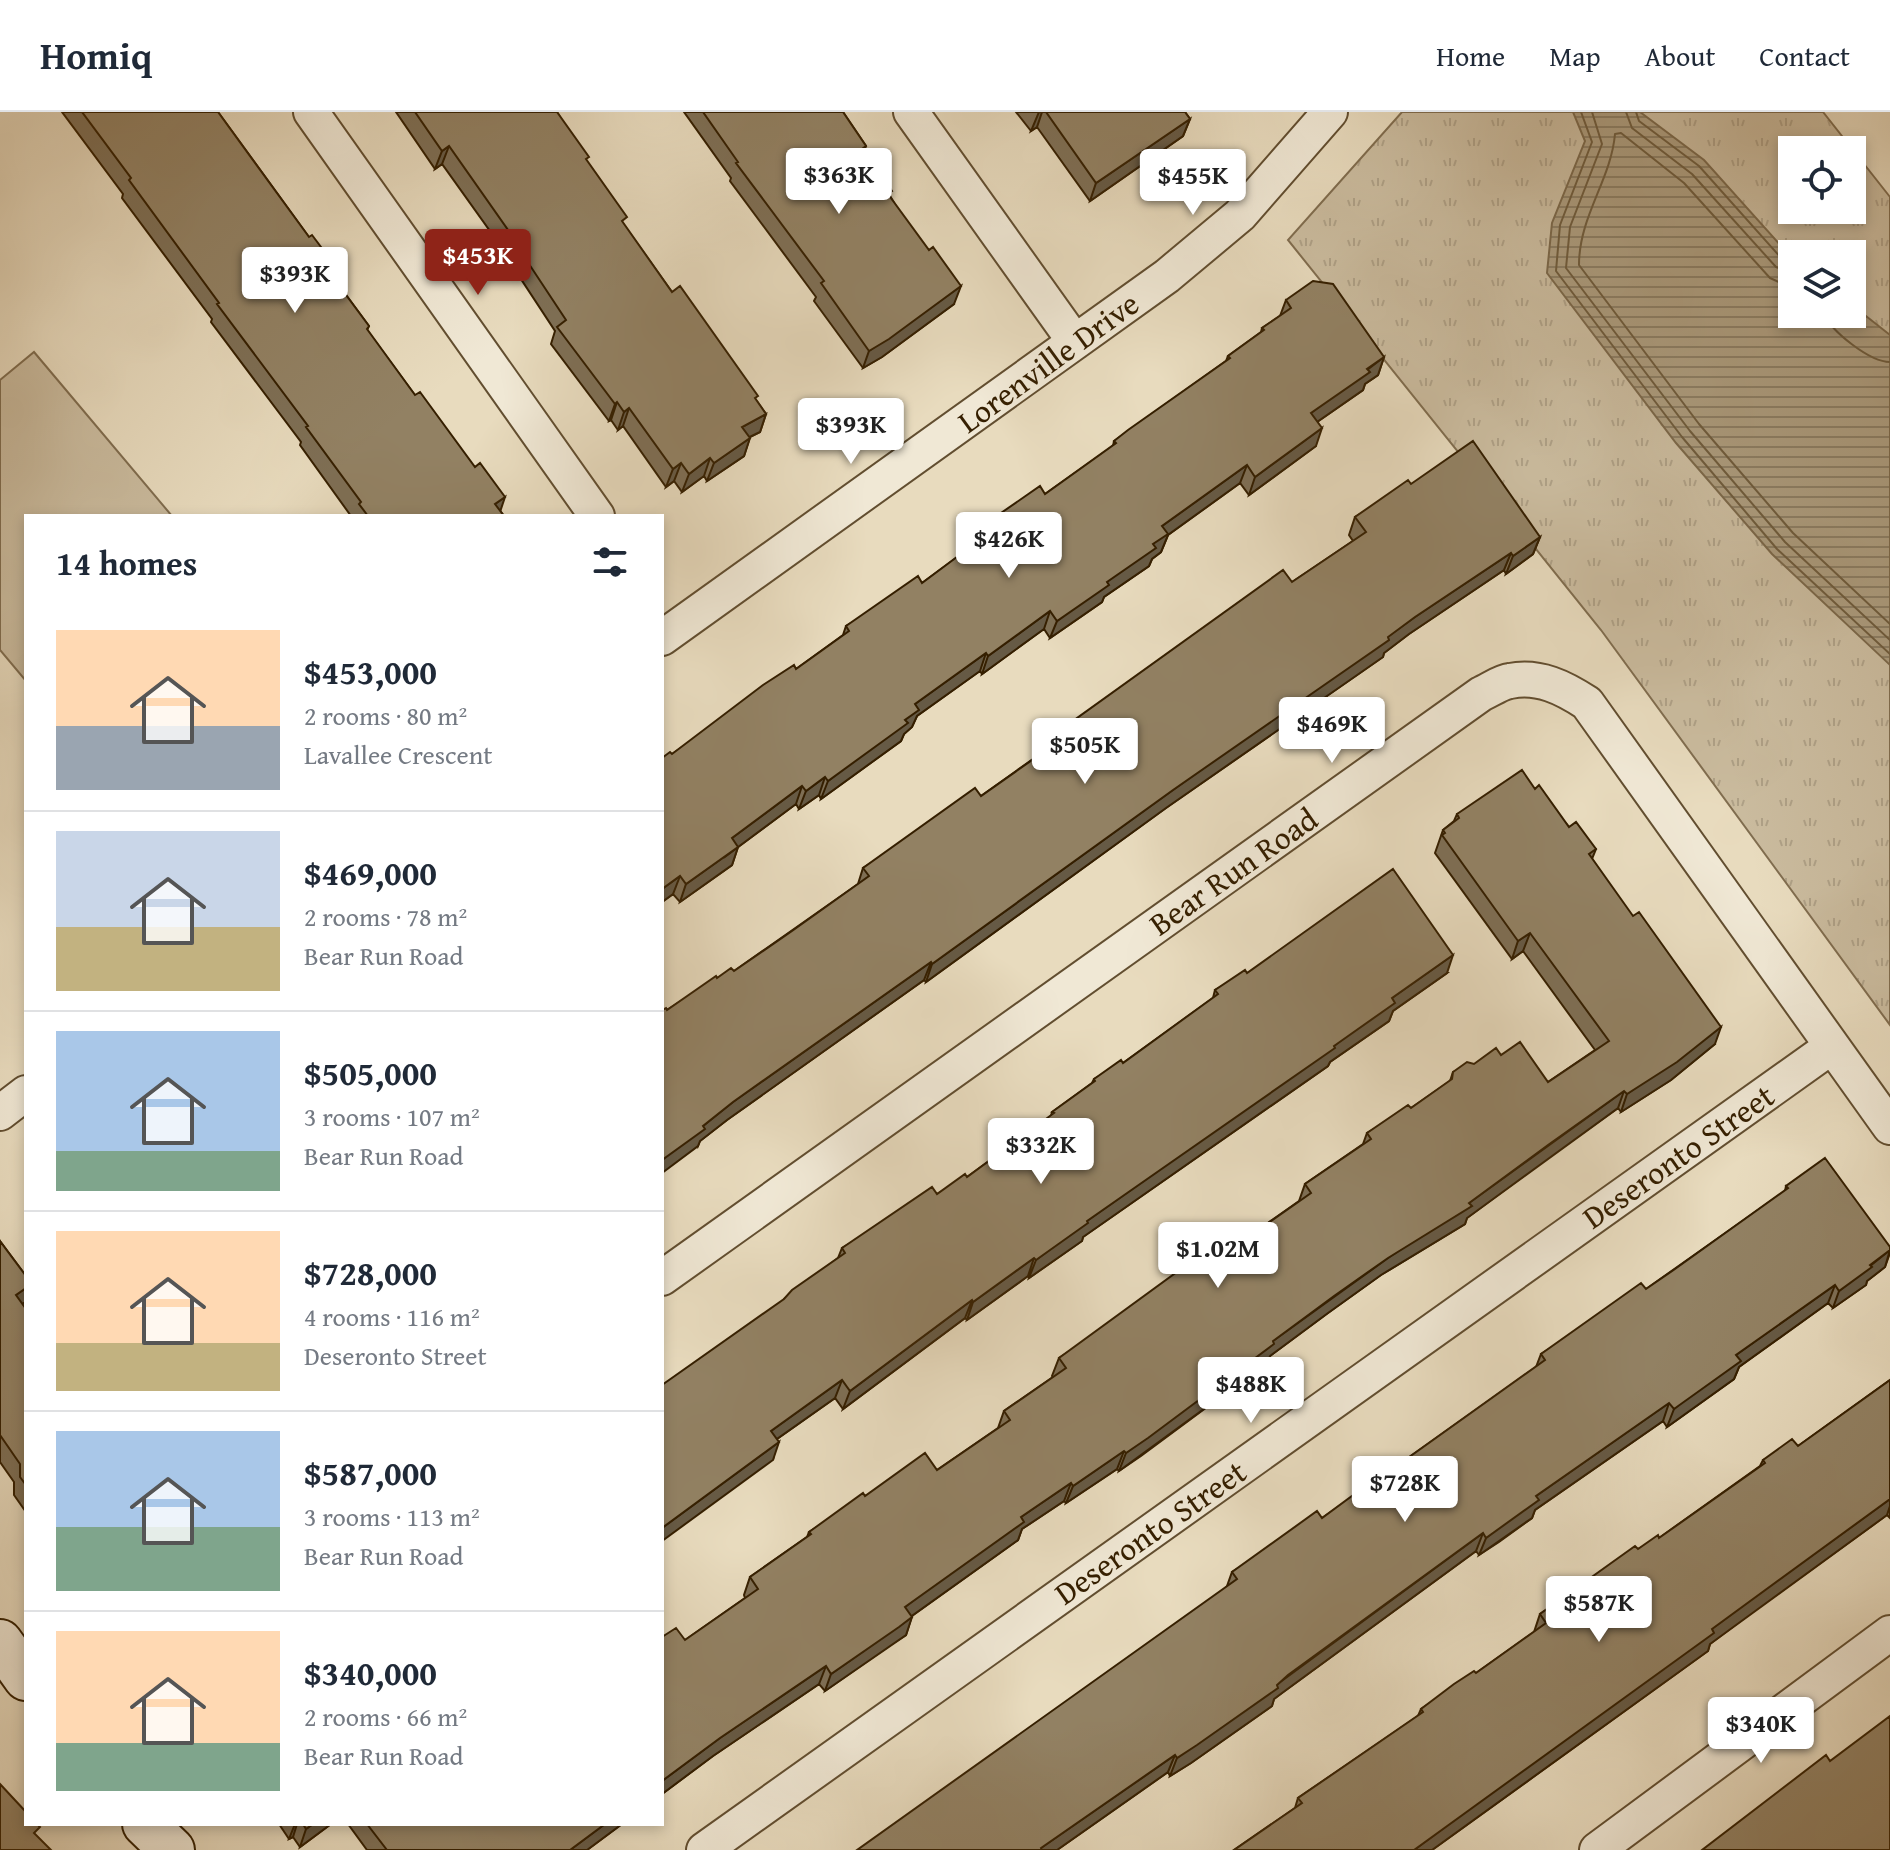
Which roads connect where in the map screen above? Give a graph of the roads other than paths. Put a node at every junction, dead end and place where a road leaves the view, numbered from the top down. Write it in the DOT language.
graph roads {
  1 [pos="311,112"];
  2 [pos="911,112"];
  3 [pos="1330,112"];
  4 [pos="1075,342"];
  5 [pos="596,514"];
  6 [pos="667,625"];
  7 [pos="1831,1047"];
  8 [pos="24,1095"];
  9 [pos="0,1113"];
  10 [pos="1890,1127"];
  11 [pos="664,1277"];
  12 [pos="1890,1633"];
  13 [pos="0,1642"];
  14 [pos="24,1675"];
  15 [pos="147,1826"];
  16 [pos="172,1850"];
  17 [pos="704,1850"];
  18 [pos="1597,1850"];
  1 -- 5 [label="street"];
  2 -- 4 [label="street"];
  3 -- 4 [label="street, Lorenville Drive"];
  4 -- 6 [label="street, Lorenville Drive"];
  7 -- 10 [label="street, Bear Run Road"];
  7 -- 11 [label="street, Bear Run Road"];
  7 -- 17 [label="street, Deseronto Street"];
  8 -- 9 [label="street"];
  12 -- 18 [label="street"];
  13 -- 14 [label="street"];
  15 -- 16 [label="street"];
}
